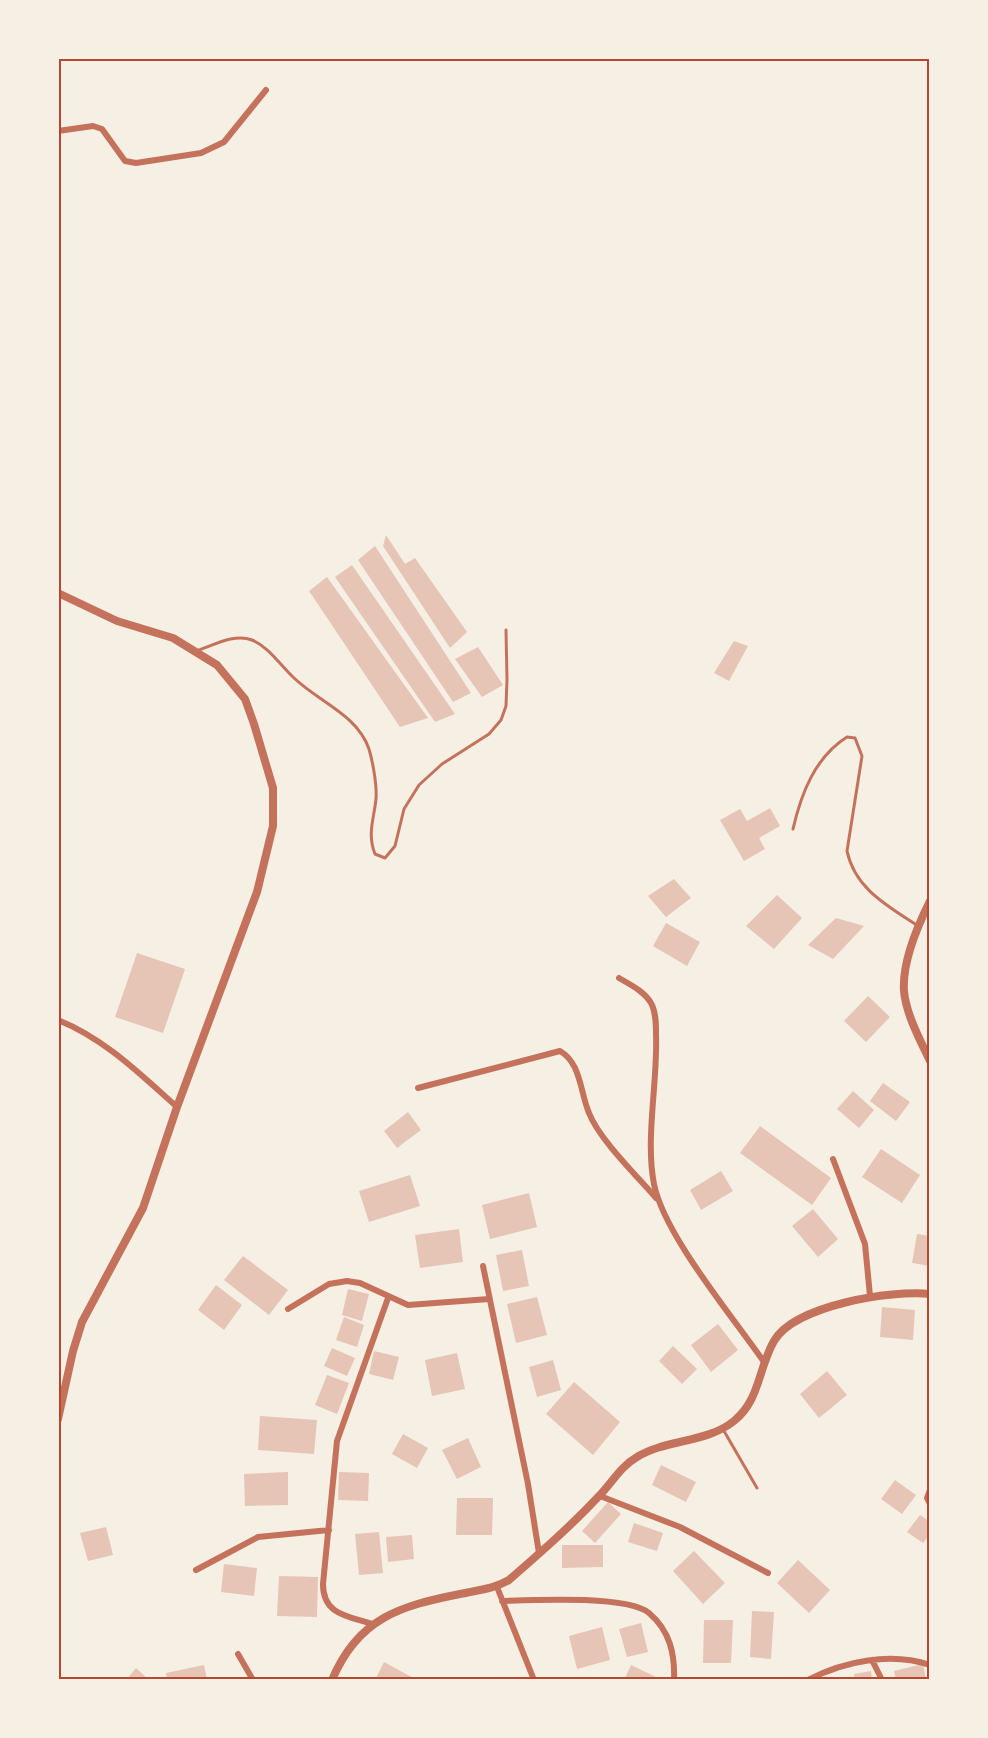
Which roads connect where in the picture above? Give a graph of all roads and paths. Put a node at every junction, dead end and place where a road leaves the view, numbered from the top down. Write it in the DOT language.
graph roads {
  1 [pos="266,90"];
  2 [pos="58,131"];
  3 [pos="58,593"];
  4 [pos="506,630"];
  5 [pos="197,651"];
  6 [pos="793,829"];
  7 [pos="930,901"];
  8 [pos="919,927"];
  9 [pos="619,978"];
  10 [pos="58,1020"];
  11 [pos="930,1061"];
  12 [pos="418,1088"];
  13 [pos="177,1107"];
  14 [pos="833,1159"];
  15 [pos="658,1201"];
  16 [pos="483,1266"];
  17 [pos="930,1294"];
  18 [pos="870,1296"];
  19 [pos="388,1298"];
  20 [pos="489,1299"];
  21 [pos="288,1309"];
  22 [pos="764,1362"];
  23 [pos="58,1419"];
  24 [pos="723,1429"];
  25 [pos="757,1488"];
  26 [pos="930,1490"];
  27 [pos="600,1496"];
  28 [pos="930,1504"];
  29 [pos="329,1530"];
  30 [pos="539,1553"];
  31 [pos="196,1570"];
  32 [pos="768,1573"];
  33 [pos="497,1587"];
  34 [pos="502,1600"];
  35 [pos="372,1624"];
  36 [pos="238,1654"];
  37 [pos="872,1660"];
  38 [pos="930,1665"];
  39 [pos="816,1678"];
  40 [pos="253,1680"];
  41 [pos="332,1680"];
  42 [pos="534,1680"];
  43 [pos="674,1680"];
  44 [pos="808,1680"];
  45 [pos="882,1680"];
  1 -- 2 [label="street"];
  3 -- 5 [label="street"];
  4 -- 5 [label="lane"];
  5 -- 13 [label="street"];
  6 -- 8 [label="lane"];
  7 -- 8 [label="street"];
  8 -- 11 [label="street"];
  9 -- 15 [label="street"];
  10 -- 13 [label="street"];
  12 -- 15 [label="street"];
  13 -- 23 [label="street"];
  14 -- 18 [label="street"];
  15 -- 22 [label="street"];
  16 -- 20 [label="street"];
  17 -- 18 [label="street"];
  18 -- 22 [label="street"];
  19 -- 20 [label="street"];
  19 -- 21 [label="street"];
  19 -- 29 [label="street"];
  20 -- 30 [label="street"];
  22 -- 24 [label="street"];
  24 -- 25 [label="lane"];
  24 -- 27 [label="street"];
  26 -- 28 [label="street"];
  27 -- 30 [label="street"];
  27 -- 32 [label="street"];
  29 -- 31 [label="street"];
  29 -- 35 [label="street"];
  30 -- 33 [label="street"];
  33 -- 34 [label="street"];
  33 -- 35 [label="street"];
  34 -- 42 [label="street"];
  34 -- 43 [label="street"];
  35 -- 41 [label="street"];
  36 -- 40 [label="street"];
  37 -- 38 [label="street"];
  37 -- 39 [label="street"];
  37 -- 45 [label="street"];
  39 -- 44 [label="street"];
}
